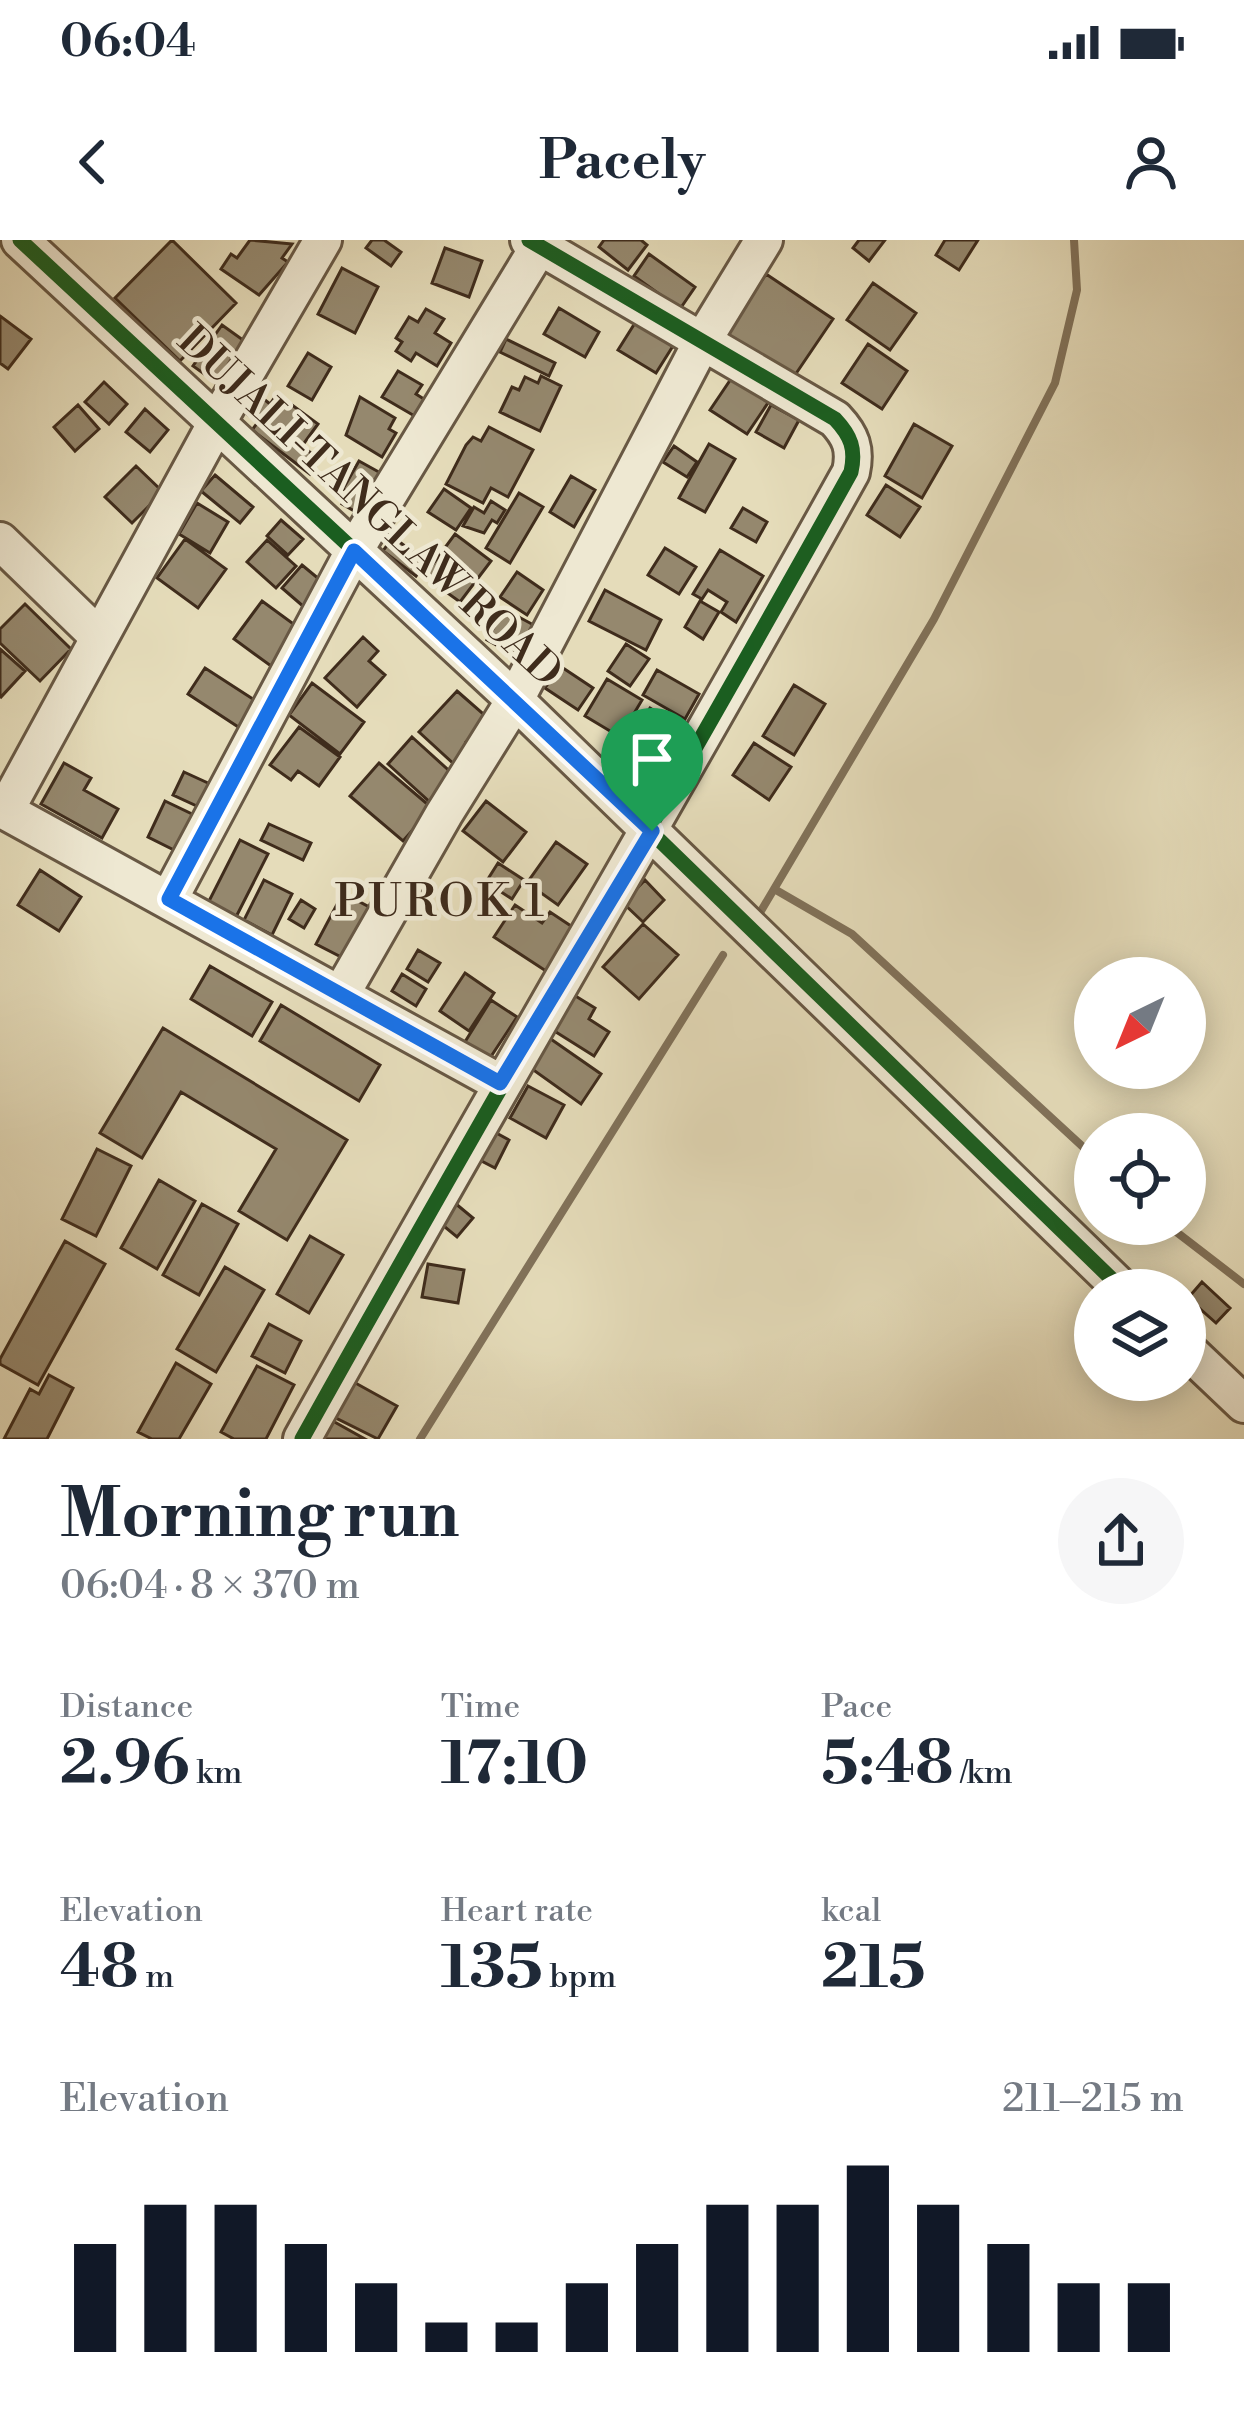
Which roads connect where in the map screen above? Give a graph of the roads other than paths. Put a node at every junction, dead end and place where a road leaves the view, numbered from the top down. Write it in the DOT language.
graph roads {
  1 [pos="20,240"];
  2 [pos="322,240"];
  3 [pos="764,240"];
  4 [pos="538,242"];
  5 [pos="703,340"];
  6 [pos="217,422"];
  7 [pos="0,541"];
  8 [pos="354,551"];
  9 [pos="98,636"];
  10 [pos="515,700"];
  11 [pos="3,809"];
  12 [pos="652,831"];
  13 [pos="169,899"];
  14 [pos="340,994"];
  15 [pos="500,1083"];
  16 [pos="1101,1269"];
  17 [pos="1206,1368"];
  18 [pos="1244,1404"];
  19 [pos="302,1439"];
  1 -- 6 [label="street, DUJALI-TANGLAW ROAD"];
  2 -- 6 [label="street"];
  3 -- 5 [label="street"];
  4 -- 5 [label="street"];
  4 -- 8 [label="street"];
  5 -- 10 [label="street"];
  5 -- 12 [label="street"];
  6 -- 8 [label="street, DUJALI-TANGLAW ROAD"];
  6 -- 9 [label="street"];
  7 -- 9 [label="street"];
  8 -- 10 [label="street, DUJALI-TANGLAW ROAD"];
  8 -- 13 [label="street"];
  9 -- 11 [label="street"];
  10 -- 12 [label="street, DUJALI-TANGLAW ROAD"];
  10 -- 14 [label="street"];
  11 -- 13 [label="street"];
  12 -- 15 [label="street"];
  12 -- 16 [label="street, DUJALI-TANGLAW ROAD"];
  13 -- 14 [label="street"];
  14 -- 15 [label="street"];
  15 -- 19 [label="street"];
  17 -- 18 [label="street"];
}
